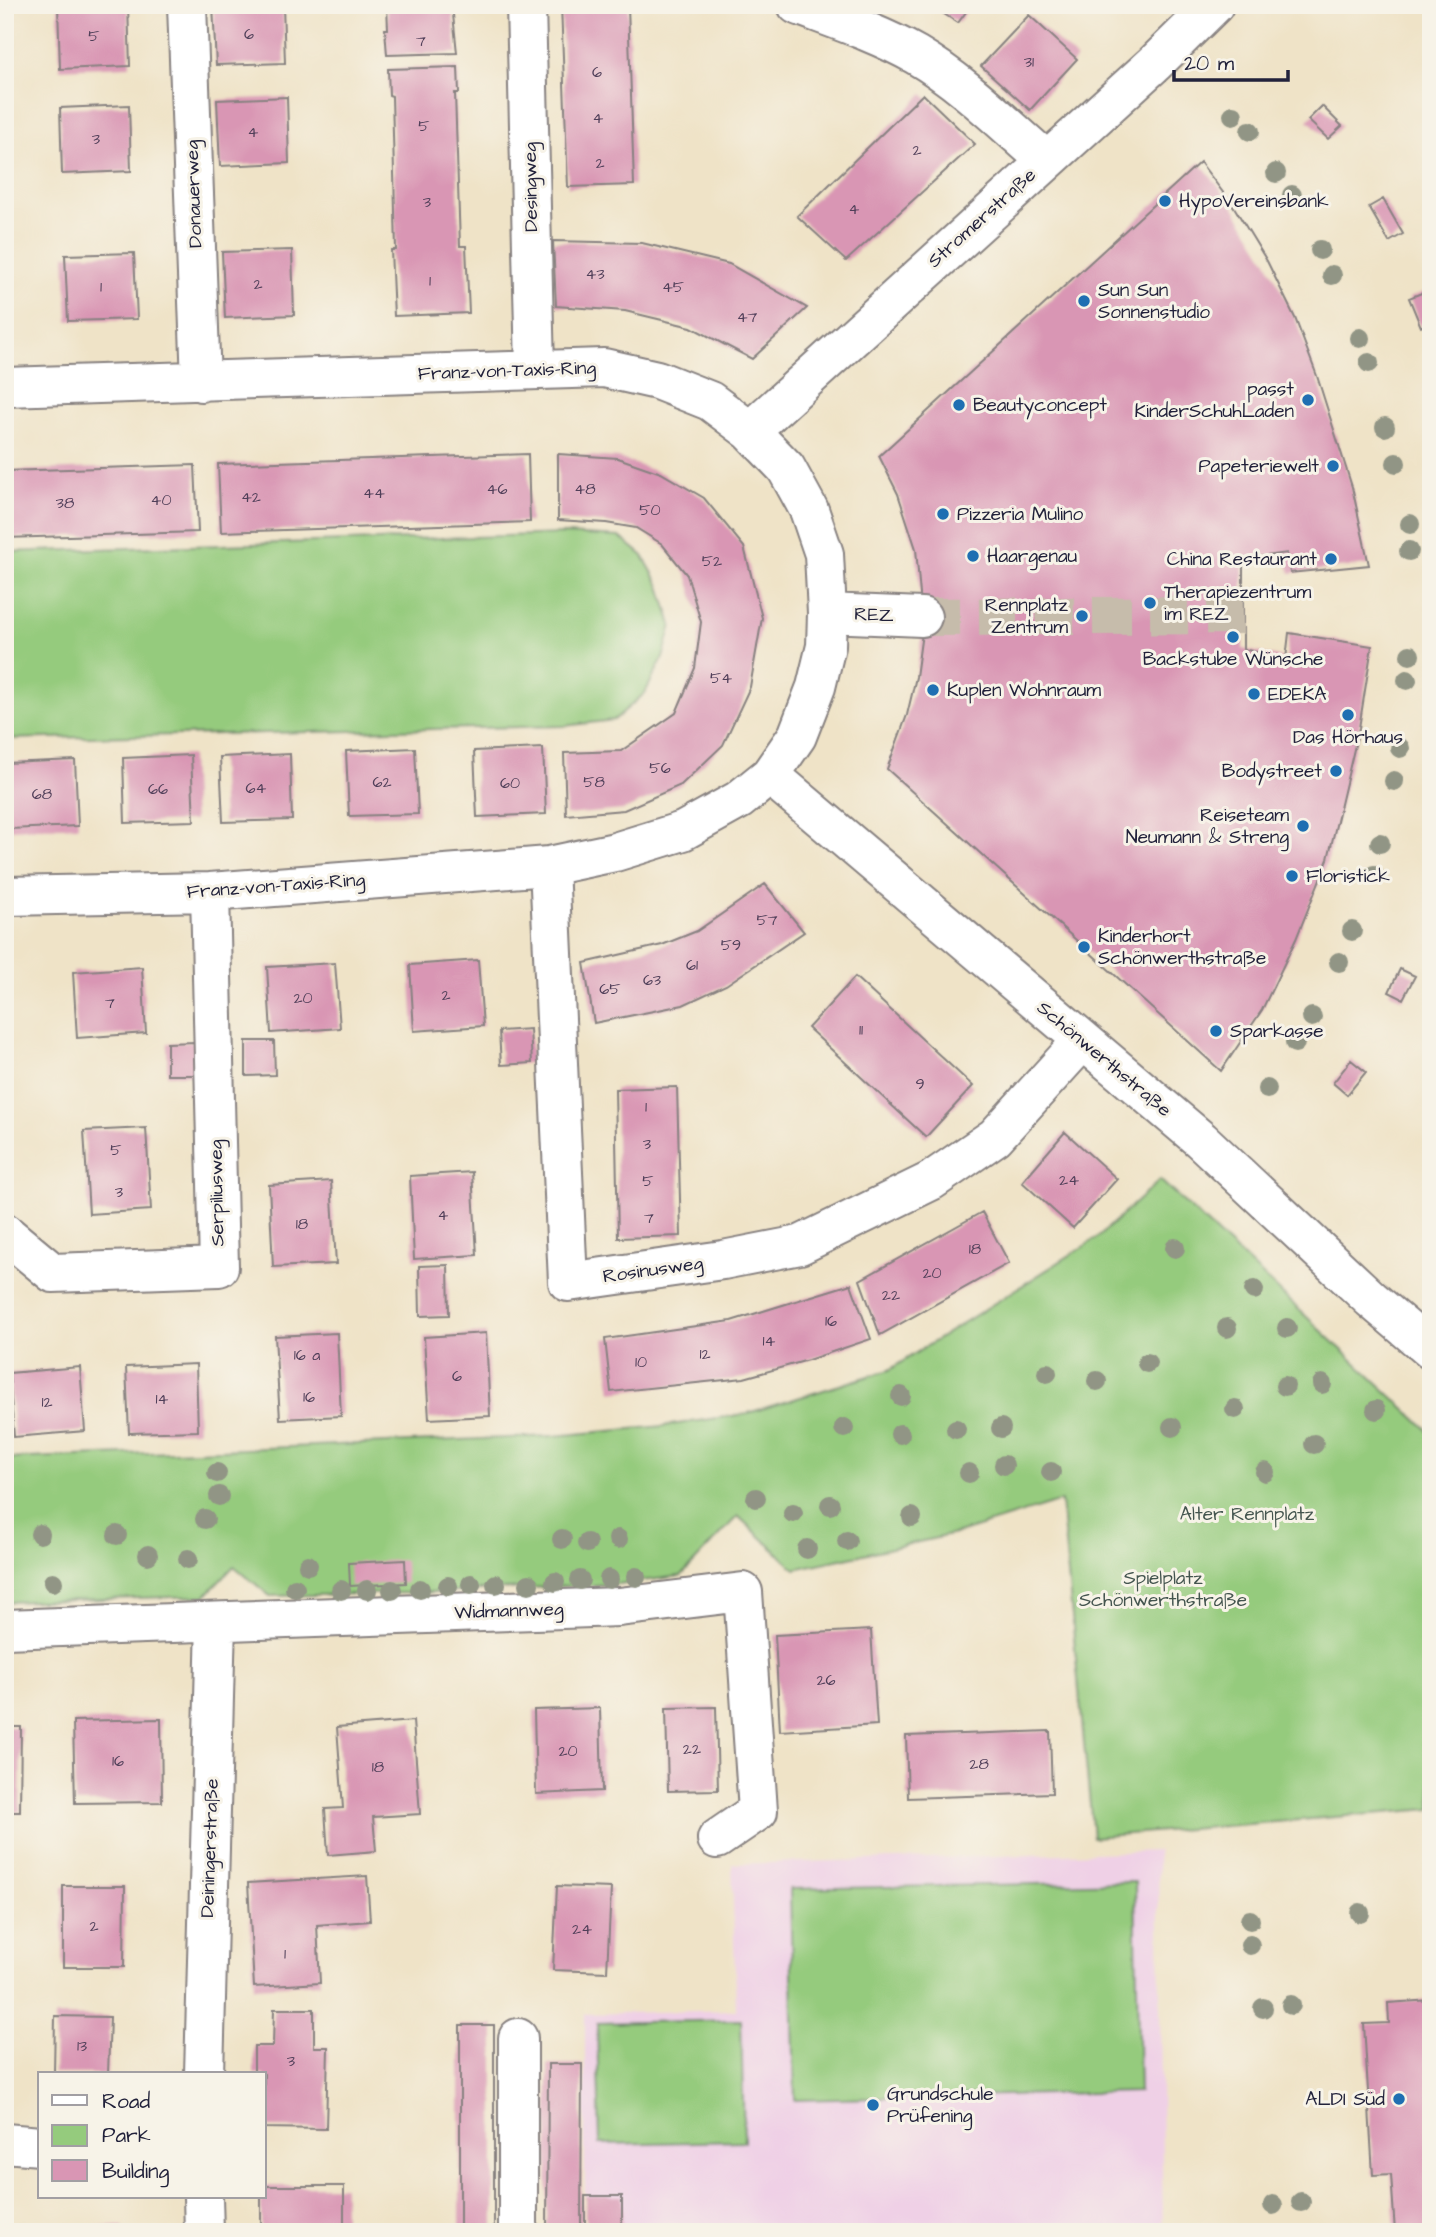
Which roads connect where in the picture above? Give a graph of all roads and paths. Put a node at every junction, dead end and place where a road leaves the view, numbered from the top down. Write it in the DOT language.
graph roads {
  1 [pos="187,5"];
  2 [pos="526,5"];
  3 [pos="797,5"];
  4 [pos="1214,5"];
  5 [pos="1046,160"];
  6 [pos="535,369"];
  7 [pos="201,382"];
  8 [pos="5,387"];
  9 [pos="750,431"];
  10 [pos="827,613"];
  11 [pos="922,617"];
  12 [pos="770,775"];
  13 [pos="549,866"];
  14 [pos="210,892"];
  15 [pos="5,896"];
  16 [pos="1082,1041"];
  17 [pos="5,1233"];
  18 [pos="1431,1350"];
  19 [pos="216,1622"];
  20 [pos="5,1629"];
  21 [pos="717,1839"];
  22 [pos="518,2038"];
  23 [pos="204,2072"];
  24 [pos="5,2143"];
  25 [pos="38,2146"];
  26 [pos="203,2198"];
  27 [pos="204,2232"];
  28 [pos="518,2232"];
  1 -- 7 [label="street, Donauerweg"];
  2 -- 6 [label="street, Desingweg"];
  3 -- 5 [label="street"];
  4 -- 5 [label="street, Stromerstraße"];
  5 -- 9 [label="street, Stromerstraße"];
  6 -- 7 [label="street, Franz-von-Taxis-Ring"];
  6 -- 9 [label="street, Franz-von-Taxis-Ring"];
  7 -- 8 [label="street, Franz-von-Taxis-Ring"];
  9 -- 10 [label="street, Franz-von-Taxis-Ring"];
  10 -- 11 [label="street, REZ"];
  10 -- 12 [label="street, Franz-von-Taxis-Ring"];
  12 -- 13 [label="street, Franz-von-Taxis-Ring"];
  12 -- 16 [label="street, Schönwerthstraße"];
  13 -- 14 [label="street, Franz-von-Taxis-Ring"];
  13 -- 16 [label="street, Rosinusweg"];
  14 -- 15 [label="street, Franz-von-Taxis-Ring"];
  14 -- 17 [label="street, Serpiliusweg"];
  16 -- 18 [label="street, Schönwerthstraße"];
  19 -- 20 [label="street, Widmannweg"];
  19 -- 21 [label="street, Widmannweg"];
  19 -- 23 [label="street, Deiningerstraße"];
  22 -- 28 [label="street"];
  24 -- 25 [label="street"];
  26 -- 27 [label="street"];
}
